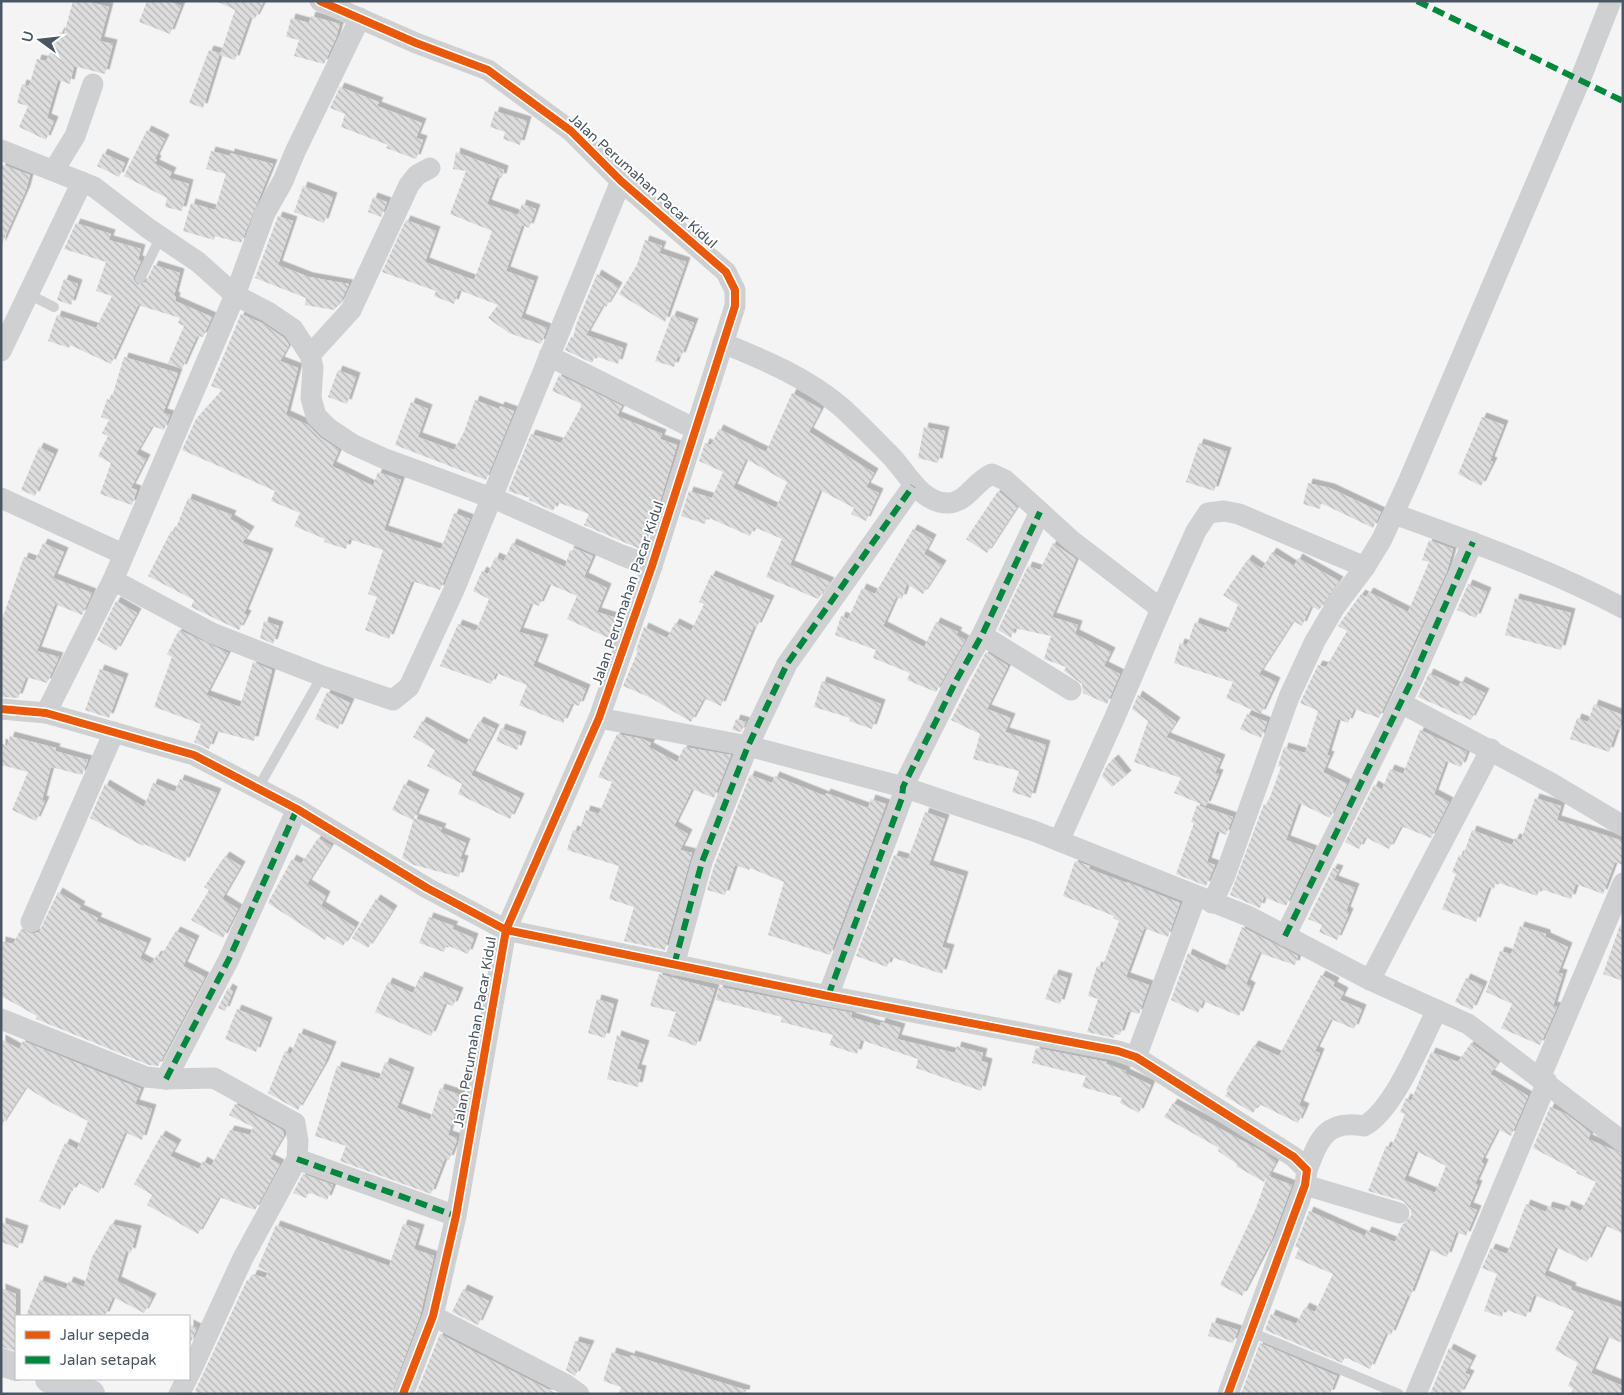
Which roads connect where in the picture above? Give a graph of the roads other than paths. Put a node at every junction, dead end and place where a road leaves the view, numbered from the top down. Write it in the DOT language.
graph roads {
  1 [pos="320,1"];
  2 [pos="1611,1"];
  3 [pos="360,18"];
  4 [pos="93,84"];
  5 [pos="1,150"];
  6 [pos="430,168"];
  7 [pos="54,170"];
  8 [pos="621,181"];
  9 [pos="82,182"];
  10 [pos="161,236"];
  11 [pos="140,279"];
  12 [pos="28,294"];
  13 [pos="234,295"];
  14 [pos="54,307"];
  15 [pos="723,343"];
  16 [pos="1,351"];
  17 [pos="310,355"];
  18 [pos="549,356"];
  19 [pos="695,429"];
  20 [pos="913,486"];
  21 [pos="1,498"];
  22 [pos="492,498"];
  23 [pos="1040,512"];
  24 [pos="1394,514"];
  25 [pos="1473,542"];
  26 [pos="123,554"];
  27 [pos="652,566"];
  28 [pos="1364,567"];
  29 [pos="113,580"];
  30 [pos="1161,608"];
  31 [pos="1623,608"];
  32 [pos="982,635"];
  33 [pos="322,676"];
  34 [pos="1071,690"];
  35 [pos="1401,703"];
  36 [pos="1,709"];
  37 [pos="46,713"];
  38 [pos="599,718"];
  39 [pos="114,732"];
  40 [pos="748,746"];
  41 [pos="1491,749"];
  42 [pos="903,787"];
  43 [pos="258,788"];
  44 [pos="297,809"];
  45 [pos="1623,826"];
  46 [pos="1059,841"];
  47 [pos="1623,882"];
  48 [pos="1204,900"];
  49 [pos="30,922"];
  50 [pos="506,930"];
  51 [pos="1285,936"];
  52 [pos="674,965"];
  53 [pos="1370,980"];
  54 [pos="828,996"];
  55 [pos="1437,1010"];
  56 [pos="1,1019"];
  57 [pos="1136,1057"];
  58 [pos="166,1079"];
  59 [pos="1543,1080"];
  60 [pos="1621,1137"];
  61 [pos="296,1159"];
  62 [pos="1306,1177"];
  63 [pos="1399,1213"];
  64 [pos="456,1216"];
  65 [pos="433,1316"];
  66 [pos="1251,1332"];
  67 [pos="1,1362"];
  68 [pos="15,1368"];
  69 [pos="190,1373"];
  70 [pos="186,1380"];
  71 [pos="57,1385"];
  72 [pos="91,1394"];
  73 [pos="179,1394"];
  74 [pos="403,1394"];
  75 [pos="579,1394"];
  76 [pos="1228,1394"];
  77 [pos="1399,1394"];
  78 [pos="1416,1394"];
  1 -- 3 [label="street, Jalan Perumahan Pacar Kidul"];
  2 -- 24 [label="street"];
  3 -- 8 [label="street, Jalan Perumahan Pacar Kidul"];
  3 -- 13 [label="street"];
  4 -- 7 [label="street"];
  5 -- 7 [label="street"];
  6 -- 17 [label="street"];
  7 -- 9 [label="street"];
  8 -- 15 [label="street, Jalan Perumahan Pacar Kidul"];
  8 -- 18 [label="street"];
  9 -- 10 [label="street"];
  9 -- 12 [label="street"];
  10 -- 11 [label="lane"];
  10 -- 13 [label="street"];
  12 -- 14 [label="lane"];
  12 -- 16 [label="street"];
  13 -- 17 [label="street"];
  13 -- 26 [label="street"];
  15 -- 19 [label="street, Jalan Perumahan Pacar Kidul"];
  15 -- 20 [label="street"];
  17 -- 22 [label="street"];
  18 -- 19 [label="street"];
  18 -- 22 [label="street"];
  19 -- 27 [label="street, Jalan Perumahan Pacar Kidul"];
  20 -- 23 [label="street"];
  20 -- 40 [label="street"];
  21 -- 26 [label="street"];
  22 -- 27 [label="street"];
  22 -- 33 [label="street"];
  23 -- 30 [label="street"];
  23 -- 32 [label="street"];
  24 -- 25 [label="street"];
  24 -- 28 [label="street"];
  25 -- 31 [label="street"];
  25 -- 35 [label="street"];
  26 -- 29 [label="street"];
  27 -- 38 [label="street, Jalan Perumahan Pacar Kidul"];
  28 -- 30 [label="street"];
  28 -- 48 [label="street"];
  29 -- 33 [label="street"];
  29 -- 37 [label="street"];
  30 -- 46 [label="street"];
  32 -- 34 [label="street"];
  32 -- 42 [label="street"];
  33 -- 43 [label="lane"];
  35 -- 41 [label="street"];
  35 -- 51 [label="street"];
  36 -- 37 [label="street"];
  37 -- 39 [label="street"];
  38 -- 40 [label="street"];
  38 -- 50 [label="street, Jalan Perumahan Pacar Kidul"];
  39 -- 43 [label="street"];
  39 -- 49 [label="street"];
  40 -- 42 [label="street"];
  40 -- 52 [label="street"];
  41 -- 45 [label="street"];
  41 -- 53 [label="street"];
  42 -- 46 [label="street"];
  42 -- 54 [label="street"];
  43 -- 44 [label="street"];
  44 -- 50 [label="street"];
  44 -- 58 [label="street"];
  46 -- 48 [label="street"];
  47 -- 59 [label="street"];
  48 -- 51 [label="street"];
  48 -- 57 [label="street"];
  50 -- 52 [label="street"];
  50 -- 64 [label="street, Jalan Perumahan Pacar Kidul"];
  51 -- 53 [label="street"];
  52 -- 54 [label="street"];
  53 -- 55 [label="street"];
  54 -- 57 [label="street"];
  55 -- 59 [label="street"];
  55 -- 62 [label="street"];
  56 -- 58 [label="street"];
  57 -- 62 [label="street"];
  58 -- 61 [label="street"];
  59 -- 60 [label="street"];
  59 -- 78 [label="street"];
  61 -- 64 [label="street"];
  61 -- 69 [label="street"];
  62 -- 63 [label="street"];
  62 -- 66 [label="street"];
  64 -- 65 [label="street, Jalan Perumahan Pacar Kidul"];
  65 -- 74 [label="street, Jalan Perumahan Pacar Kidul"];
  65 -- 75 [label="street"];
  66 -- 76 [label="street"];
  66 -- 77 [label="lane"];
  67 -- 68 [label="main road"];
  70 -- 73 [label="street"];
  71 -- 72 [label="main road"];
}
